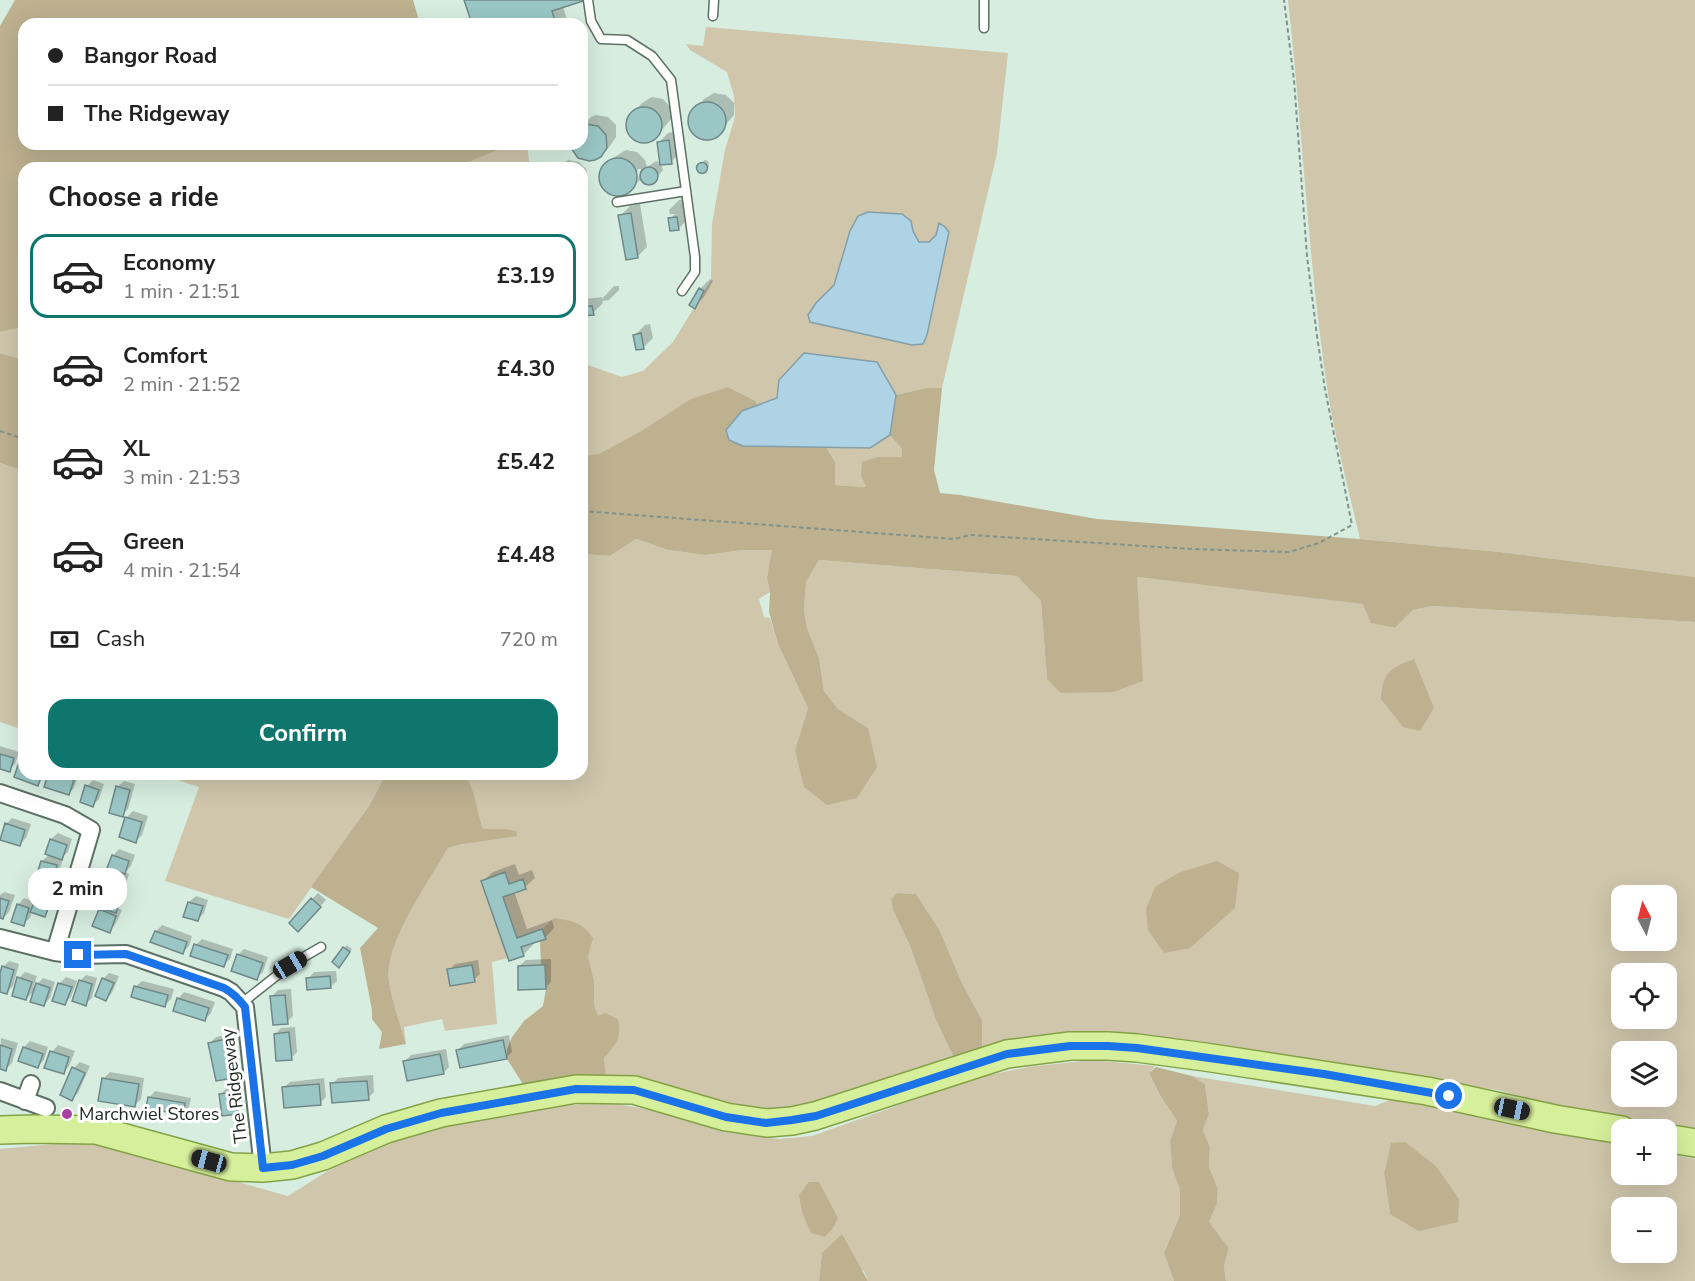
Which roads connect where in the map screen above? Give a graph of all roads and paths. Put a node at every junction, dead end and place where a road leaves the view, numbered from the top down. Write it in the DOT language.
graph roads {
  1 [pos="588,0"];
  2 [pos="714,0"];
  3 [pos="984,0"];
  4 [pos="1284,0"];
  5 [pos="713,16"];
  6 [pos="984,28"];
  7 [pos="686,191"];
  8 [pos="616,202"];
  9 [pos="681,291"];
  10 [pos="0,430"];
  11 [pos="18,437"];
  12 [pos="588,511"];
  13 [pos="0,793"];
  14 [pos="0,938"];
  15 [pos="321,946"];
  16 [pos="56,952"];
  17 [pos="242,1003"];
  18 [pos="31,1084"];
  19 [pos="0,1091"];
  20 [pos="25,1101"];
  21 [pos="46,1108"];
  22 [pos="1611,1128"];
  23 [pos="0,1130"];
  24 [pos="1677,1140"];
  25 [pos="1695,1143"];
  26 [pos="263,1168"];
  1 -- 7 [label="lane"];
  2 -- 5 [label="lane"];
  3 -- 6 [label="lane"];
  4 -- 12 [label="path"];
  7 -- 8 [label="lane"];
  7 -- 9 [label="lane"];
  10 -- 11 [label="path"];
  13 -- 16 [label="street"];
  14 -- 16 [label="street, The Ridgeway"];
  15 -- 17 [label="lane"];
  16 -- 17 [label="street, The Ridgeway"];
  17 -- 26 [label="street, The Ridgeway"];
  18 -- 20 [label="street"];
  19 -- 20 [label="street"];
  20 -- 21 [label="street"];
  22 -- 26 [label="main road"];
  23 -- 26 [label="main road"];
  24 -- 25 [label="main road"];
}
